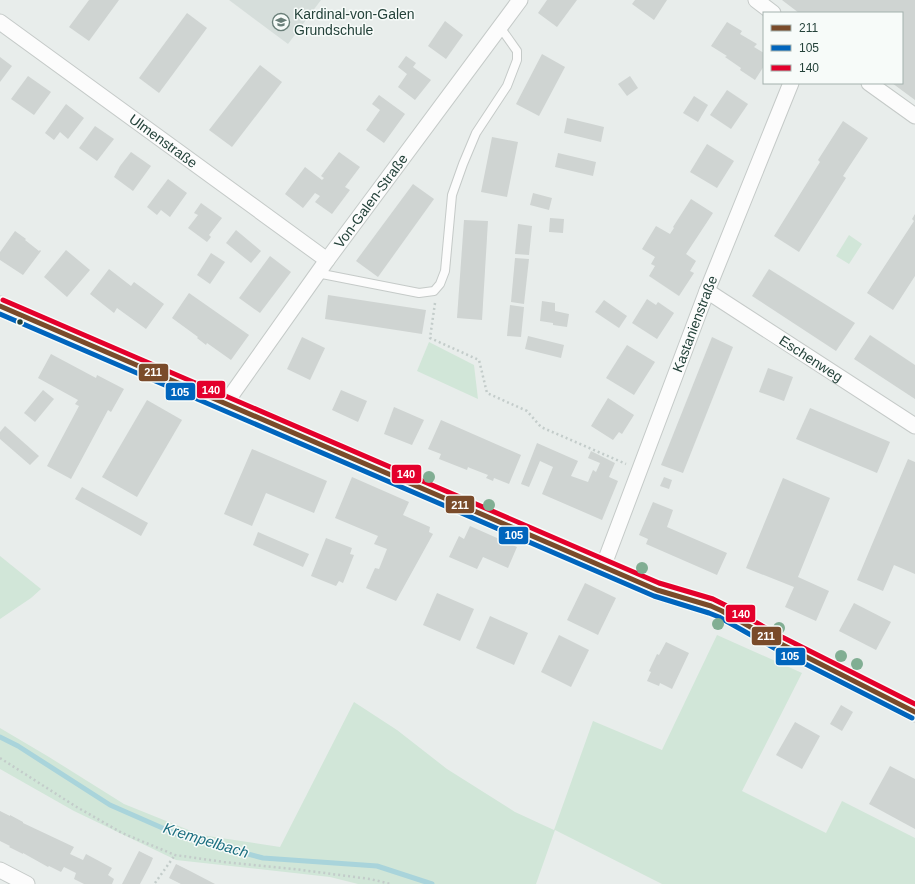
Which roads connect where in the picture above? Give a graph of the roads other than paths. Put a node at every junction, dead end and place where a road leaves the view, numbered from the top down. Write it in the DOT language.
graph roads {
  1 [pos="520,0"];
  2 [pos="756,0"];
  3 [pos="773,12"];
  4 [pos="0,22"];
  5 [pos="500,27"];
  6 [pos="791,84"];
  7 [pos="870,84"];
  8 [pos="915,116"];
  9 [pos="327,260"];
  10 [pos="317,273"];
  11 [pos="707,291"];
  12 [pos="0,306"];
  13 [pos="225,404"];
  14 [pos="915,426"];
  15 [pos="603,567"];
  16 [pos="915,712"];
  17 [pos="0,870"];
  18 [pos="26,884"];
  1 -- 5 [label="street, Von-Galen-Straße"];
  2 -- 3 [label="street"];
  4 -- 9 [label="street, Ulmenstraße"];
  5 -- 9 [label="street, Von-Galen-Straße"];
  5 -- 10 [label="lane"];
  6 -- 11 [label="street, Kastanienstraße"];
  7 -- 8 [label="street"];
  9 -- 10 [label="street, Von-Galen-Straße"];
  10 -- 13 [label="street, Von-Galen-Straße"];
  11 -- 14 [label="street, Eschenweg"];
  11 -- 15 [label="street, Kastanienstraße"];
  12 -- 13 [label="street"];
  13 -- 15 [label="street"];
  15 -- 16 [label="street"];
  17 -- 18 [label="street"];
}
